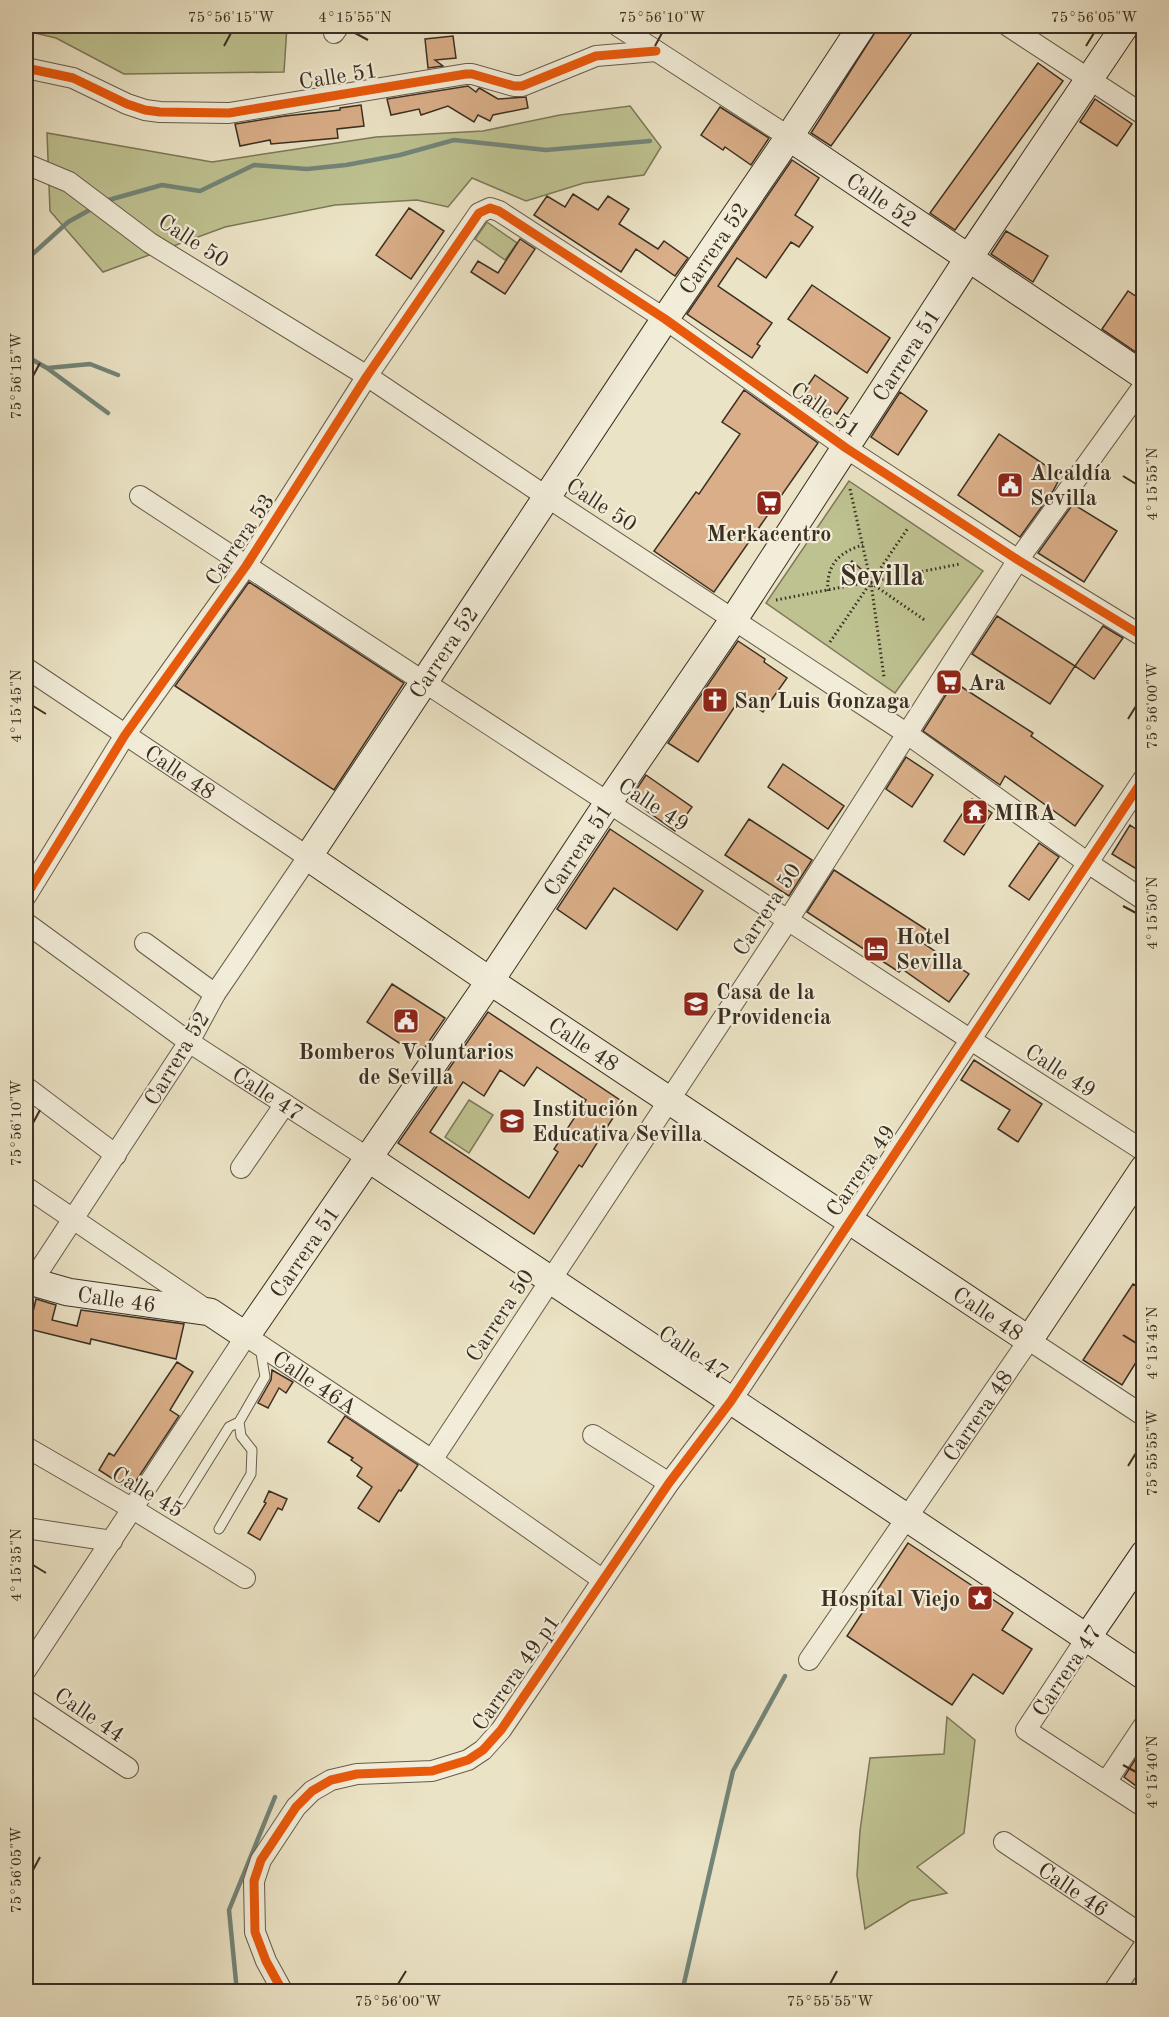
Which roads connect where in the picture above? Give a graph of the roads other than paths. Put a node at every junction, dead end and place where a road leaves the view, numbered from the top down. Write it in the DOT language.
graph roads {
  1 [pos="618,26"];
  2 [pos="862,26"];
  3 [pos="1008,26"];
  4 [pos="1125,26"];
  5 [pos="656,51"];
  6 [pos="26,68"];
  7 [pos="1089,79"];
  8 [pos="1143,115"];
  9 [pos="789,137"];
  10 [pos="26,164"];
  11 [pos="490,208"];
  12 [pos="968,259"];
  13 [pos="665,319"];
  14 [pos="367,376"];
  15 [pos="1143,376"];
  16 [pos="1143,386"];
  17 [pos="846,448"];
  18 [pos="140,496"];
  19 [pos="547,497"];
  20 [pos="1018,560"];
  21 [pos="246,566"];
  22 [pos="734,619"];
  23 [pos="1143,637"];
  24 [pos="26,668"];
  25 [pos="424,682"];
  26 [pos="906,733"];
  27 [pos="125,735"];
  28 [pos="1143,778"];
  29 [pos="608,803"];
  30 [pos="308,857"];
  31 [pos="1088,863"];
  32 [pos="26,896"];
  33 [pos="1143,900"];
  34 [pos="788,920"];
  35 [pos="26,923"];
  36 [pos="145,943"];
  37 [pos="490,981"];
  38 [pos="215,994"];
  39 [pos="971,1040"];
  40 [pos="189,1042"];
  41 [pos="26,1087"];
  42 [pos="668,1100"];
  43 [pos="285,1104"];
  44 [pos="1143,1151"];
  45 [pos="116,1155"];
  46 [pos="369,1158"];
  47 [pos="241,1168"];
  48 [pos="1143,1168"];
  49 [pos="26,1187"];
  50 [pos="72,1220"];
  51 [pos="849,1221"];
  52 [pos="550,1280"];
  53 [pos="28,1282"];
  54 [pos="210,1312"];
  55 [pos="1029,1340"];
  56 [pos="253,1341"];
  57 [pos="731,1401"];
  58 [pos="1143,1416"];
  59 [pos="239,1422"];
  60 [pos="594,1435"];
  61 [pos="26,1447"];
  62 [pos="432,1460"];
  63 [pos="669,1483"];
  64 [pos="181,1504"];
  65 [pos="133,1509"];
  66 [pos="906,1518"];
  67 [pos="26,1528"];
  68 [pos="219,1529"];
  69 [pos="112,1541"];
  70 [pos="1143,1554"];
  71 [pos="245,1578"];
  72 [pos="603,1580"];
  73 [pos="1086,1639"];
  74 [pos="809,1660"];
  75 [pos="26,1670"];
  76 [pos="1143,1676"];
  77 [pos="26,1700"];
  78 [pos="1143,1725"];
  79 [pos="128,1768"];
  80 [pos="1106,1782"];
  81 [pos="1143,1807"];
  82 [pos="1004,1842"];
  83 [pos="1143,1936"];
  84 [pos="1143,1947"];
  85 [pos="283,1992"];
  86 [pos="1113,1992"];
  1 -- 5 [label="street, Calle 52"];
  2 -- 9 [label="main road, Carrera 52"];
  3 -- 7 [label="street"];
  4 -- 7 [label="main road, Carrera 51"];
  5 -- 6 [label="street, Calle 51"];
  5 -- 9 [label="street, Calle 52"];
  7 -- 8 [label="street"];
  7 -- 12 [label="main road, Carrera 51"];
  9 -- 12 [label="main road, Calle 52"];
  9 -- 13 [label="main road, Carrera 52"];
  10 -- 14 [label="street, Calle 50"];
  11 -- 13 [label="street, Calle 51"];
  11 -- 14 [label="street, Carrera 53"];
  12 -- 15 [label="main road, Calle 52"];
  12 -- 17 [label="main road, Carrera 51"];
  13 -- 17 [label="street, Calle 51"];
  13 -- 19 [label="main road, Carrera 52"];
  14 -- 19 [label="street, Calle 50"];
  14 -- 21 [label="street, Carrera 53"];
  16 -- 20 [label="street, Carrera 50"];
  17 -- 20 [label="street, Calle 51"];
  17 -- 22 [label="main road, Carrera 51"];
  18 -- 21 [label="street, Calle 49"];
  19 -- 22 [label="street, Calle 50"];
  19 -- 25 [label="main road, Carrera 52"];
  20 -- 23 [label="street, Calle 51"];
  20 -- 26 [label="street, Carrera 50"];
  21 -- 25 [label="street, Calle 49"];
  21 -- 27 [label="street, Carrera 53"];
  22 -- 26 [label="street, Calle 50"];
  22 -- 29 [label="main road, Carrera 51"];
  24 -- 27 [label="street, Calle 48"];
  25 -- 29 [label="street, Calle 49"];
  25 -- 30 [label="main road, Carrera 52"];
  26 -- 31 [label="street, Calle 50"];
  26 -- 34 [label="street, Carrera 50"];
  27 -- 30 [label="street, Calle 48"];
  27 -- 32 [label="street, Carrera 53"];
  28 -- 31 [label="street, Carrera 49"];
  29 -- 34 [label="street, Calle 49"];
  29 -- 37 [label="main road, Carrera 51"];
  30 -- 37 [label="main road, Calle 48"];
  30 -- 38 [label="street, Carrera 52"];
  31 -- 33 [label="street, Calle 50"];
  31 -- 39 [label="street, Carrera 49"];
  34 -- 39 [label="street, Calle 49"];
  34 -- 42 [label="street, Carrera 50"];
  35 -- 40 [label="street, Calle 47"];
  36 -- 38 [label="street"];
  37 -- 42 [label="main road, Calle 48"];
  37 -- 46 [label="main road, Carrera 51"];
  38 -- 40 [label="street, Carrera 52"];
  39 -- 44 [label="street, Calle 49"];
  39 -- 51 [label="street, Carrera 49"];
  40 -- 43 [label="street, Calle 47"];
  40 -- 45 [label="street, Carrera 52"];
  41 -- 45 [label="street"];
  42 -- 51 [label="main road, Calle 48"];
  42 -- 52 [label="street, Carrera 50"];
  43 -- 46 [label="street, Calle 47"];
  43 -- 47 [label="street"];
  45 -- 50 [label="street, Carrera 52"];
  46 -- 52 [label="main road, Calle 47"];
  46 -- 56 [label="main road, Carrera 51"];
  48 -- 55 [label="main road, Carrera 48"];
  49 -- 50 [label="street, Calle 46A"];
  50 -- 53 [label="street, Carrera 52"];
  50 -- 54 [label="street, Calle 46A"];
  51 -- 55 [label="main road, Calle 48"];
  51 -- 57 [label="street, Carrera 49"];
  52 -- 57 [label="main road, Calle 47"];
  52 -- 62 [label="street, Carrera 50"];
  53 -- 54 [label="main road, Calle 46"];
  54 -- 56 [label="main road, Calle 46A"];
  55 -- 58 [label="street, Calle 48"];
  55 -- 66 [label="street, Carrera 48"];
  56 -- 59 [label="lane"];
  56 -- 62 [label="street, Calle 46A"];
  56 -- 65 [label="street, Carrera 51"];
  57 -- 63 [label="street, Carrera 49"];
  57 -- 66 [label="main road, Calle 47"];
  59 -- 64 [label="lane"];
  59 -- 68 [label="lane"];
  60 -- 63 [label="street"];
  61 -- 65 [label="street, Calle 45"];
  62 -- 72 [label="street, Calle 46A"];
  63 -- 72 [label="street, Carrera 49"];
  65 -- 69 [label="street, Carrera 51"];
  65 -- 71 [label="street, Calle 45"];
  66 -- 73 [label="main road, Calle 47"];
  66 -- 74 [label="street, Carrera 48"];
  67 -- 69 [label="street"];
  69 -- 75 [label="street, Carrera 51"];
  70 -- 73 [label="main road, Carrera 47"];
  72 -- 85 [label="street, Carrera 49 p1"];
  73 -- 76 [label="main road, Calle 47"];
  73 -- 80 [label="street, Carrera 47"];
  77 -- 79 [label="street, Calle 44"];
  78 -- 80 [label="street"];
  80 -- 81 [label="street, Carrera 47"];
  82 -- 83 [label="street, Calle 46"];
  84 -- 86 [label="street"];
}
